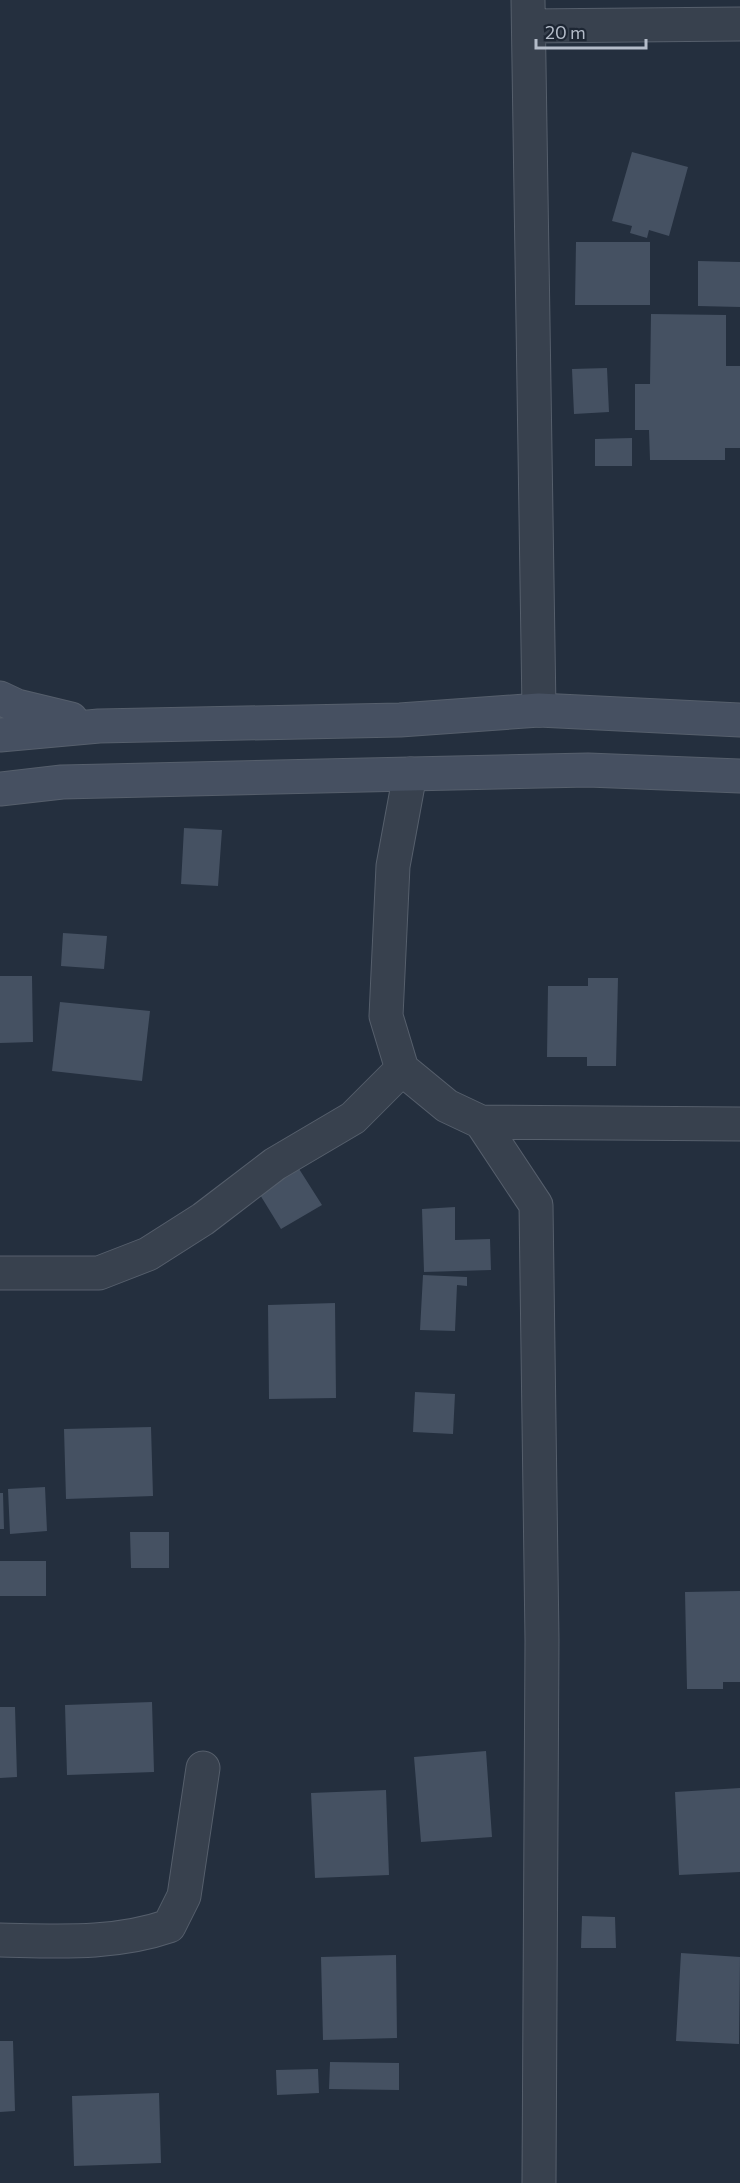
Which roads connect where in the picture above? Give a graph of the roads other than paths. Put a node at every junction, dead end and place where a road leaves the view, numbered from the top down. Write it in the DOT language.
graph roads {
  1 [pos="528,13"];
  2 [pos="740,24"];
  3 [pos="0,698"];
  4 [pos="539,710"];
  5 [pos="740,720"];
  6 [pos="99,726"];
  7 [pos="0,735"];
  8 [pos="410,774"];
  9 [pos="740,776"];
  10 [pos="0,789"];
  11 [pos="402,1069"];
  12 [pos="481,1122"];
  13 [pos="740,1124"];
  14 [pos="0,1273"];
  15 [pos="203,1768"];
  16 [pos="0,1940"];
  17 [pos="539,2183"];
  1 -- 2 [label="street"];
  1 -- 4 [label="street"];
  3 -- 6 [label="street"];
  4 -- 5 [label="street"];
  4 -- 6 [label="street"];
  6 -- 7 [label="street"];
  8 -- 9 [label="street"];
  8 -- 10 [label="street"];
  8 -- 11 [label="street"];
  11 -- 12 [label="street"];
  11 -- 14 [label="street"];
  12 -- 13 [label="street"];
  12 -- 17 [label="street"];
  15 -- 16 [label="street"];
}
